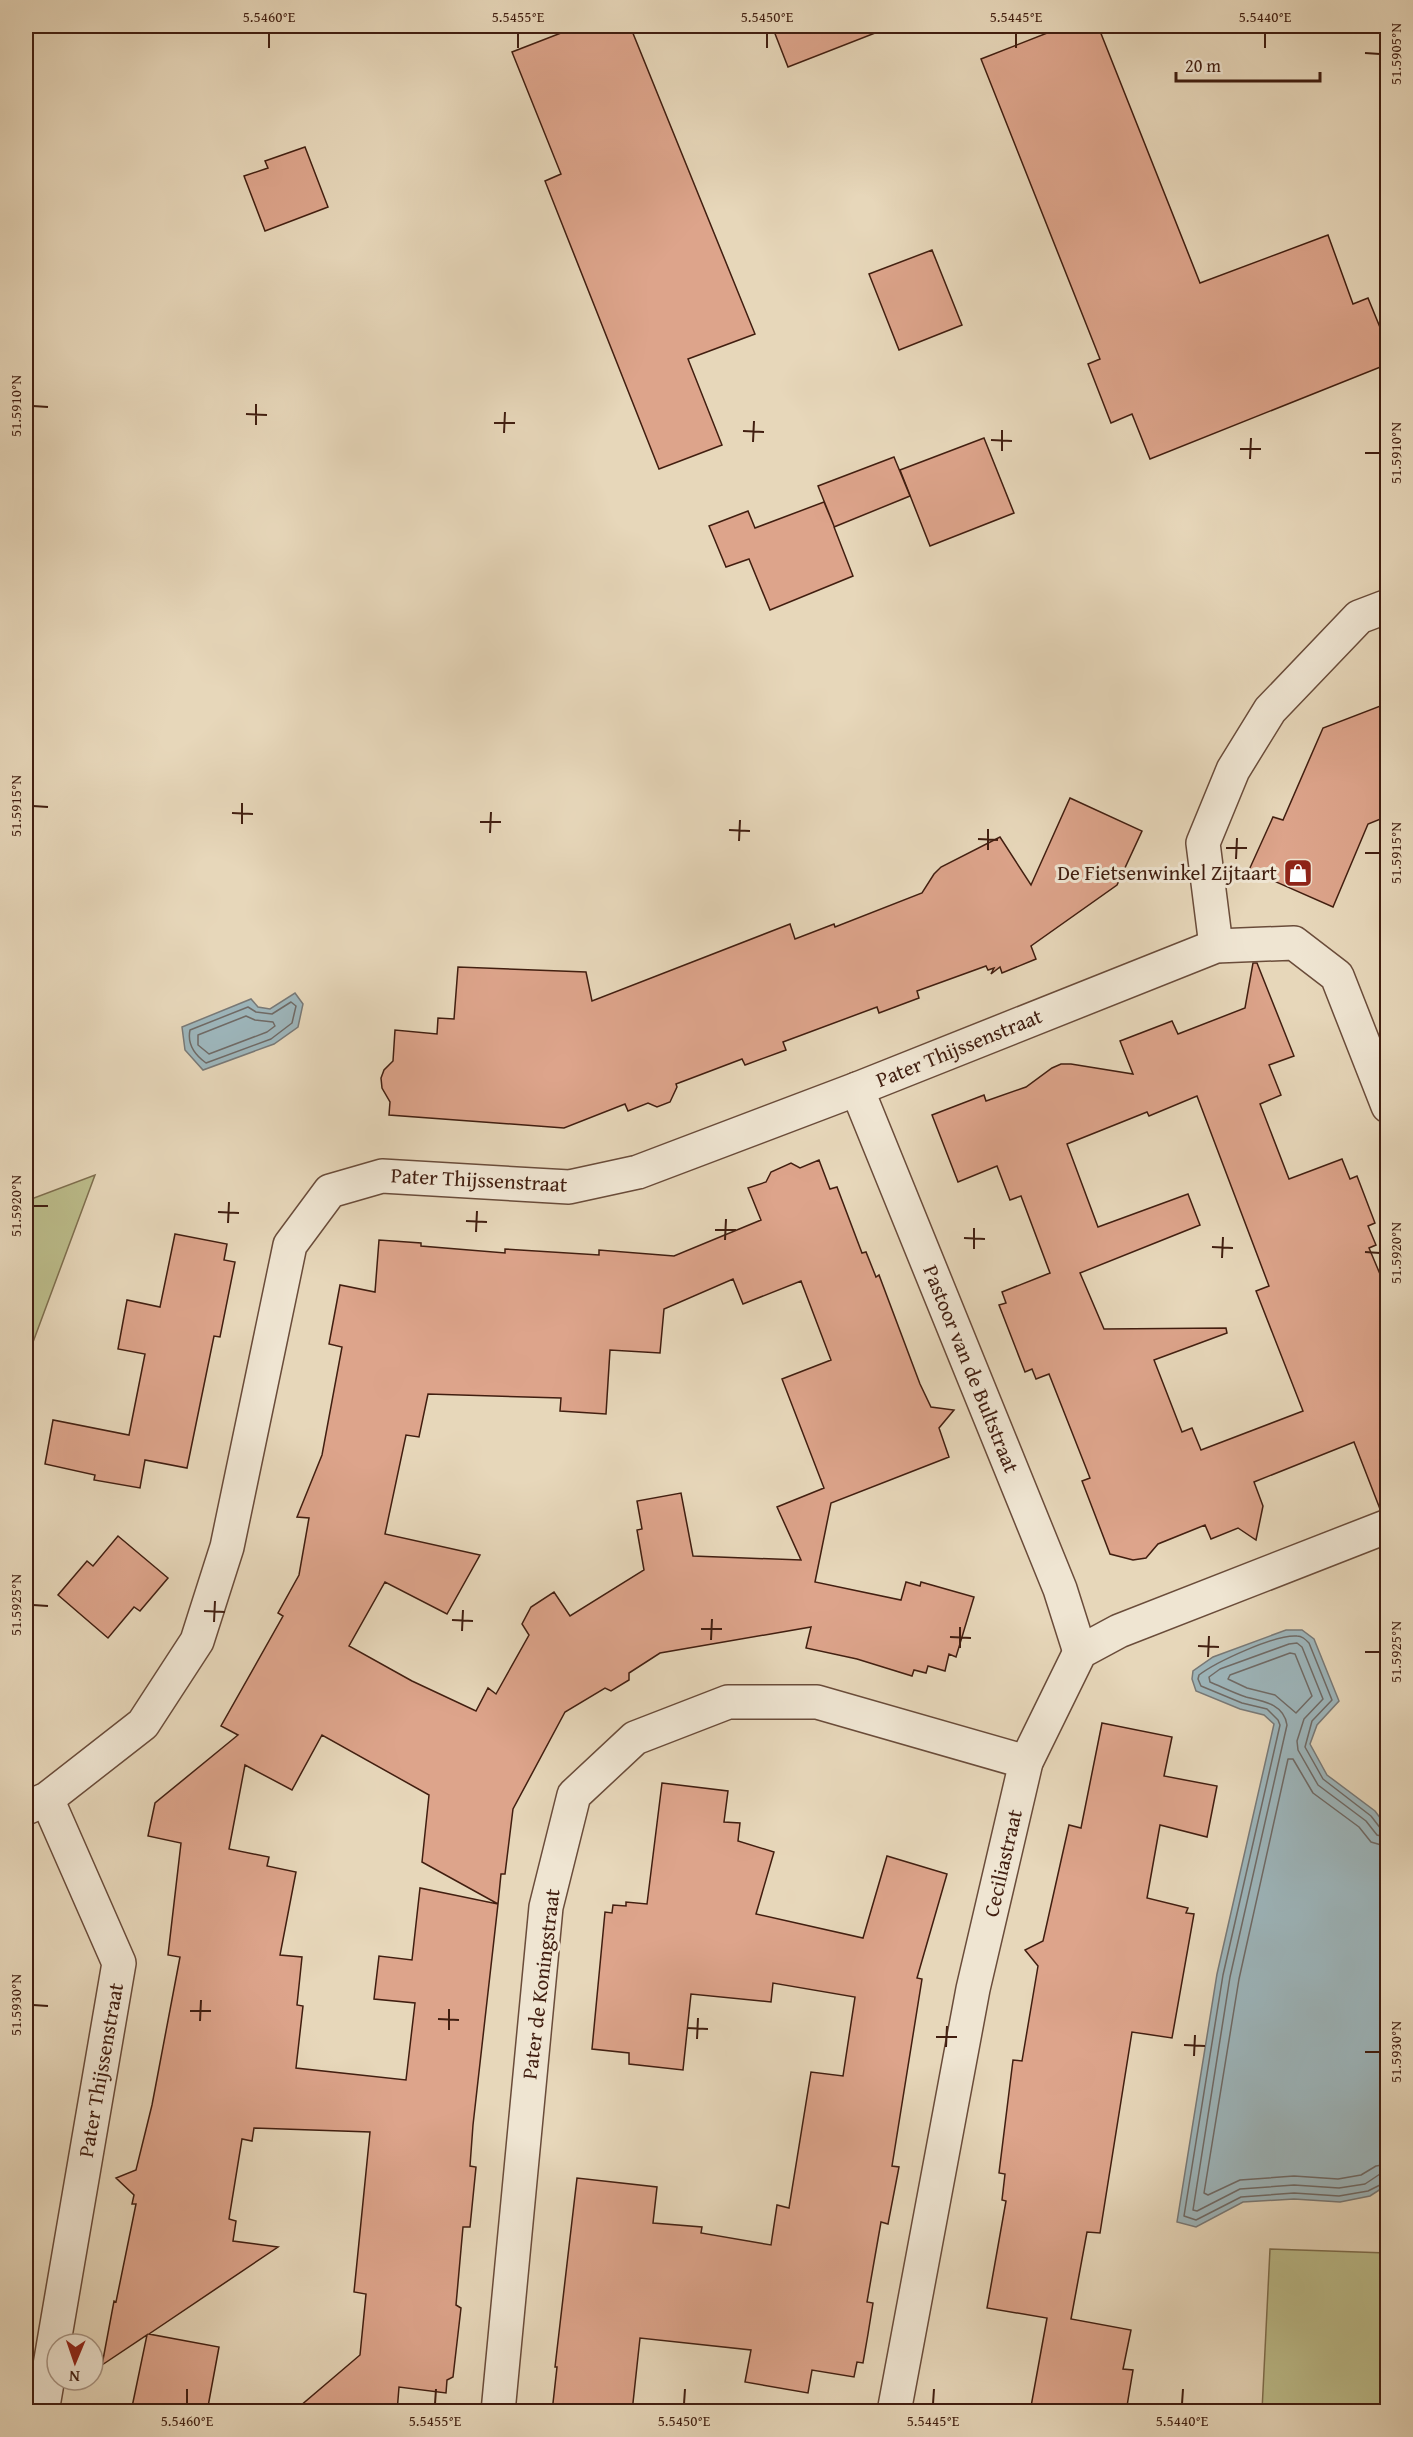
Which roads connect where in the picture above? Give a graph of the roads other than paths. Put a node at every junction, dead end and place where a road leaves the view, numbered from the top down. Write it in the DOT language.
graph roads {
  1 [pos="1388,606"];
  2 [pos="1216,946"];
  3 [pos="857,1089"];
  4 [pos="1388,1106"];
  5 [pos="1388,1526"];
  6 [pos="1080,1652"];
  7 [pos="1026,1762"];
  8 [pos="36,1804"];
  9 [pos="42,2412"];
  10 [pos="498,2412"];
  11 [pos="894,2412"];
  1 -- 2 [label="street"];
  2 -- 3 [label="street, Pater Thijssenstraat"];
  2 -- 4 [label="street"];
  3 -- 6 [label="street, Pastoor van de Bultstraat"];
  3 -- 8 [label="street, Pater Thijssenstraat"];
  5 -- 6 [label="street"];
  6 -- 7 [label="street, Ceciliastraat"];
  7 -- 10 [label="street, Pater de Koningstraat"];
  7 -- 11 [label="street, Ceciliastraat"];
  8 -- 9 [label="street, Pater Thijssenstraat"];
}
